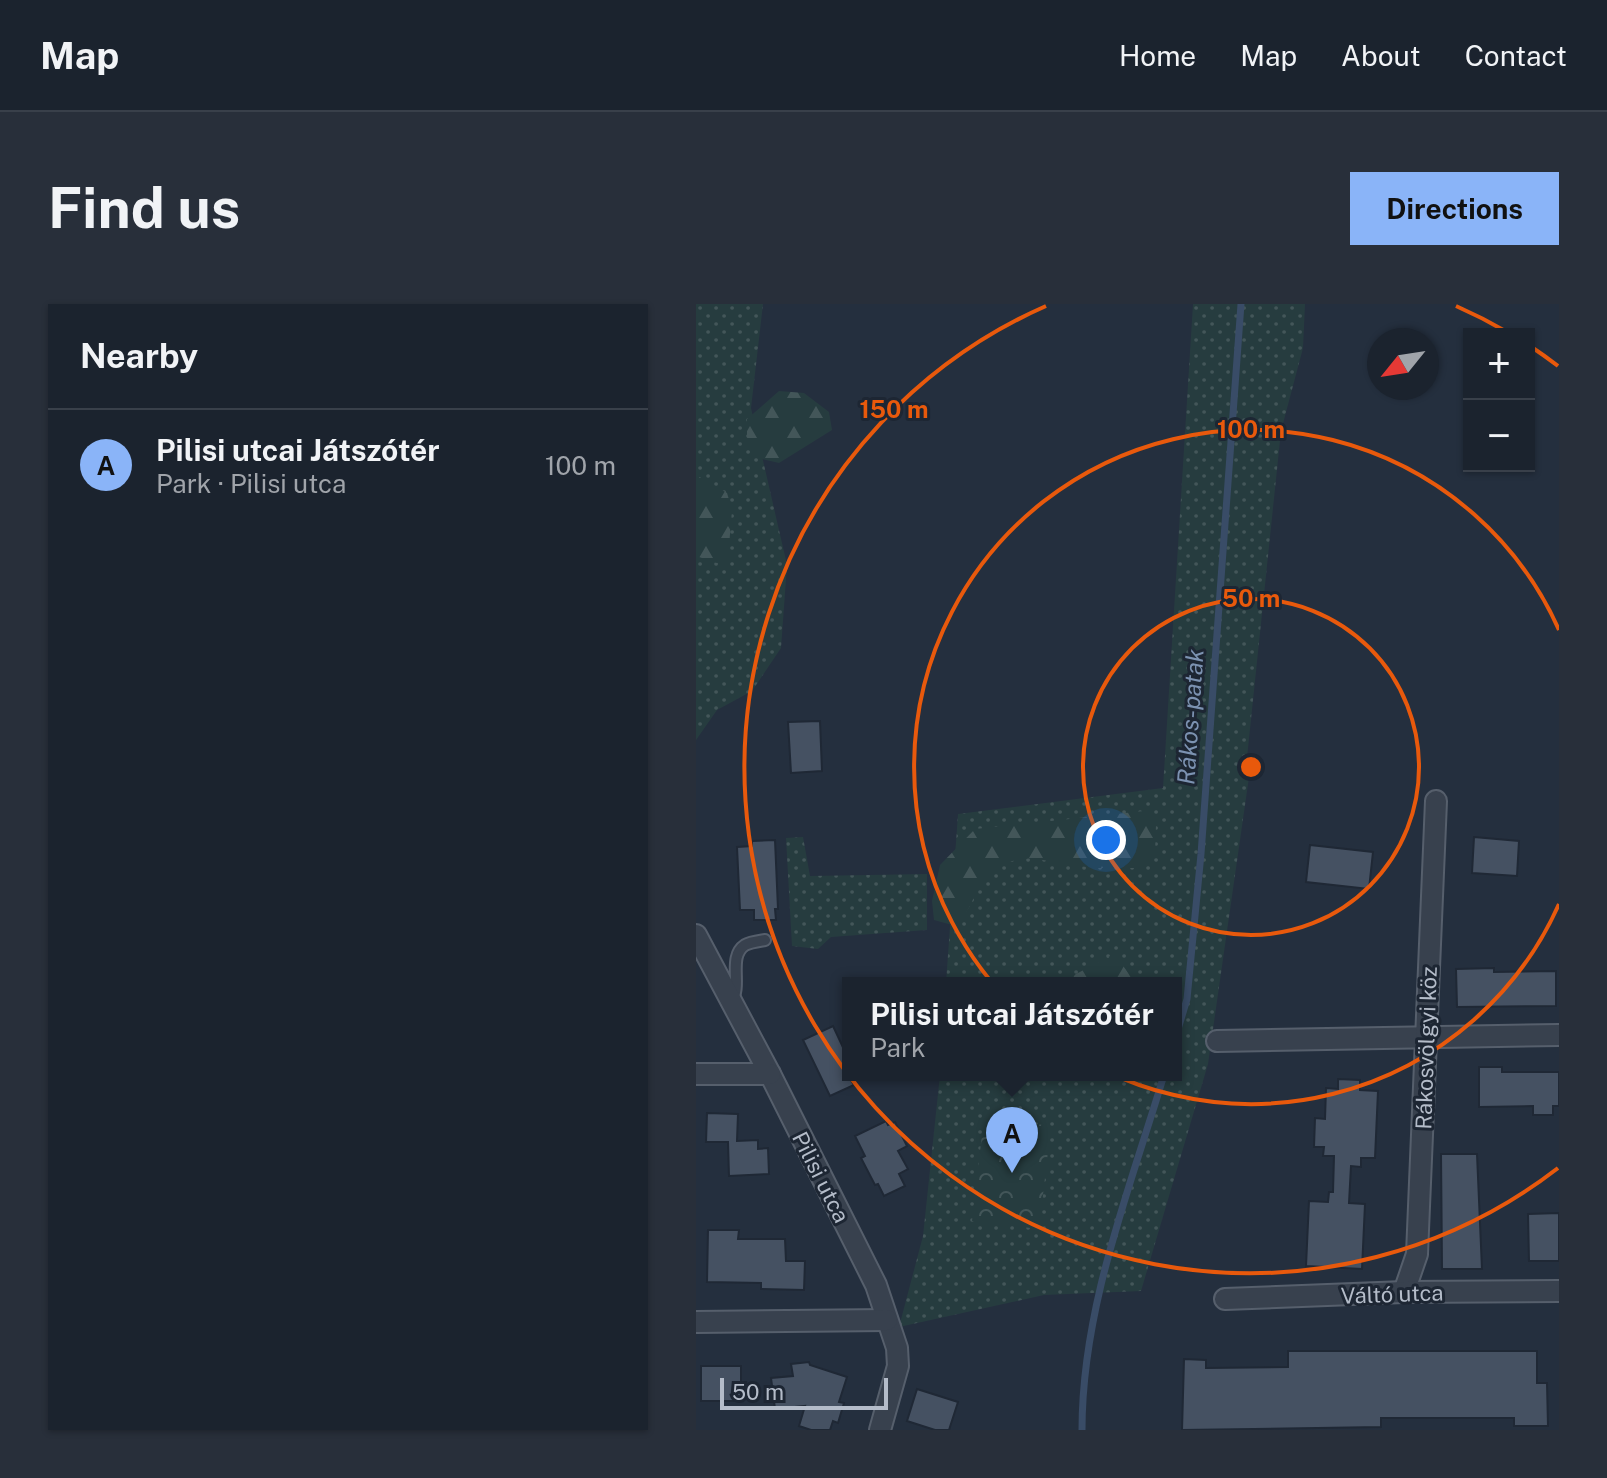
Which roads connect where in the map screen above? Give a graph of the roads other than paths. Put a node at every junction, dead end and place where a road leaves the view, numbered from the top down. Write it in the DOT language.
graph roads {
  1 [pos="1436,801"];
  2 [pos="696,935"];
  3 [pos="765,940"];
  4 [pos="731,1002"];
  5 [pos="1559,1035"];
  6 [pos="1427,1039"];
  7 [pos="1217,1041"];
  8 [pos="696,1074"];
  9 [pos="770,1074"];
  10 [pos="1559,1291"];
  11 [pos="1404,1292"];
  12 [pos="1225,1299"];
  13 [pos="887,1320"];
  14 [pos="696,1322"];
  15 [pos="880,1430"];
  1 -- 6 [label="street, Rákosvölgyi köz"];
  2 -- 4 [label="street, Pilisi utca"];
  3 -- 4 [label="lane"];
  4 -- 9 [label="street, Pilisi utca"];
  5 -- 6 [label="street"];
  6 -- 7 [label="street"];
  6 -- 11 [label="street, Rákosvölgyi köz"];
  8 -- 9 [label="street"];
  9 -- 13 [label="street, Pilisi utca"];
  10 -- 11 [label="street, Váltó utca"];
  11 -- 12 [label="street, Váltó utca"];
  13 -- 14 [label="street"];
  13 -- 15 [label="street, Pilisi utca"];
}
